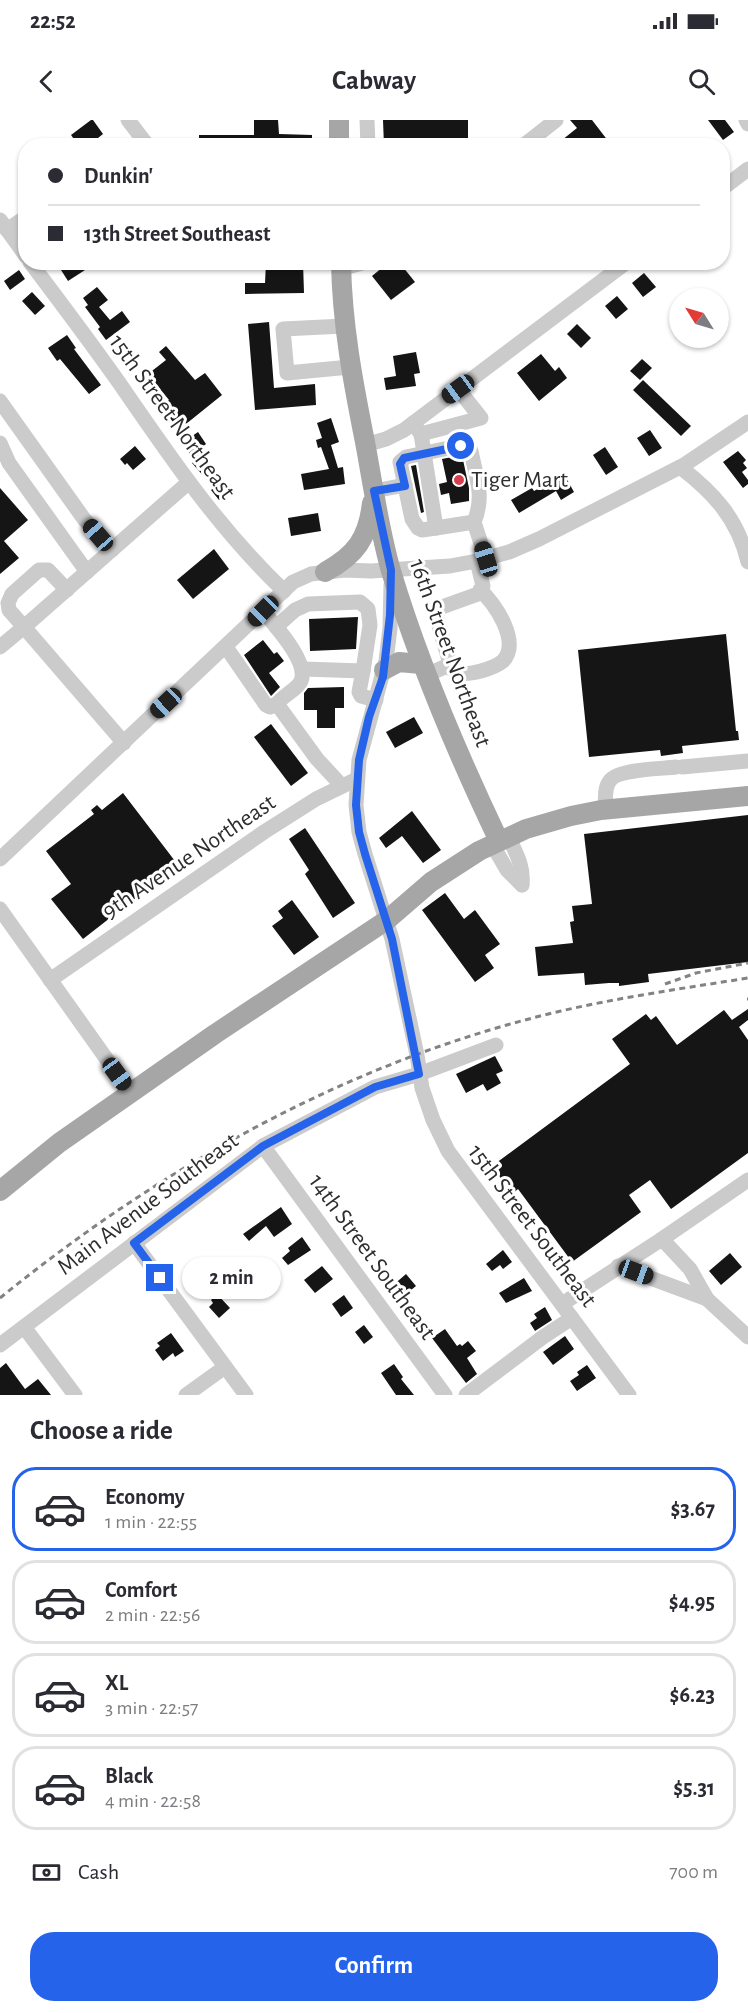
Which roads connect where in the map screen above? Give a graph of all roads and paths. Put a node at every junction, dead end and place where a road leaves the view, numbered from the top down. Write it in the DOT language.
graph roads {
  1 [pos="128,120"];
  2 [pos="339,120"];
  3 [pos="367,120"];
  4 [pos="556,120"];
  5 [pos="746,120"];
  6 [pos="748,124"];
  7 [pos="137,138"];
  8 [pos="339,138"];
  9 [pos="368,138"];
  10 [pos="532,138"];
  11 [pos="748,169"];
  12 [pos="730,183"];
  13 [pos="4,225"];
  14 [pos="18,245"];
  15 [pos="36,270"];
  16 [pos="341,270"];
  17 [pos="616,270"];
  18 [pos="344,326"];
  19 [pos="350,367"];
  20 [pos="458,389"];
  21 [pos="0,401"];
  22 [pos="748,422"];
  23 [pos="417,429"];
  24 [pos="0,443"];
  25 [pos="366,444"];
  26 [pos="424,453"];
  27 [pos="680,467"];
  28 [pos="189,482"];
  29 [pos="405,486"];
  30 [pos="374,491"];
  31 [pos="474,522"];
  32 [pos="436,528"];
  33 [pos="112,550"];
  34 [pos="481,560"];
  35 [pos="748,562"];
  36 [pos="391,570"];
  37 [pos="87,572"];
  38 [pos="325,572"];
  39 [pos="67,590"];
  40 [pos="480,590"];
  41 [pos="284,591"];
  42 [pos="263,611"];
  43 [pos="24,627"];
  44 [pos="276,627"];
  45 [pos="0,647"];
  46 [pos="226,647"];
  47 [pos="447,666"];
  48 [pos="303,669"];
  49 [pos="384,669"];
  50 [pos="424,669"];
  51 [pos="363,671"];
  52 [pos="376,700"];
  53 [pos="272,704"];
  54 [pos="124,743"];
  55 [pos="748,760"];
  56 [pos="357,778"];
  57 [pos="342,786"];
  58 [pos="748,795"];
  59 [pos="605,810"];
  60 [pos="500,840"];
  61 [pos="0,859"];
  62 [pos="0,909"];
  63 [pos="387,920"];
  64 [pos="50,980"];
  65 [pos="496,1045"];
  66 [pos="419,1074"];
  67 [pos="130,1092"];
  68 [pos="263,1146"];
  69 [pos="748,1180"];
  70 [pos="0,1191"];
  71 [pos="662,1239"];
  72 [pos="134,1243"];
  73 [pos="618,1266"];
  74 [pos="707,1299"];
  75 [pos="562,1304"];
  76 [pos="572,1318"];
  77 [pos="24,1327"];
  78 [pos="747,1334"];
  79 [pos="0,1345"];
  80 [pos="225,1366"];
  81 [pos="75,1395"];
  82 [pos="186,1395"];
  83 [pos="246,1395"];
  84 [pos="445,1395"];
  85 [pos="466,1395"];
  86 [pos="628,1395"];
  1 -- 7 [label="street"];
  2 -- 8 [label="main road"];
  3 -- 9 [label="street"];
  4 -- 10 [label="street"];
  5 -- 6 [label="street"];
  11 -- 12 [label="street"];
  13 -- 14 [label="street"];
  15 -- 28 [label="street, 15th Street Northeast"];
  16 -- 18 [label="main road, 16th Street Northeast"];
  17 -- 20 [label="street"];
  18 -- 19 [label="main road, 16th Street Northeast"];
  18 -- 19 [label="street"];
  19 -- 25 [label="main road, 16th Street Northeast"];
  20 -- 23 [label="street"];
  20 -- 23 [label="street"];
  21 -- 33 [label="street"];
  22 -- 27 [label="street"];
  23 -- 25 [label="street"];
  23 -- 26 [label="street"];
  24 -- 37 [label="street"];
  25 -- 30 [label="main road, 16th Street Northeast"];
  26 -- 29 [label="street"];
  26 -- 31 [label="street"];
  26 -- 32 [label="street"];
  27 -- 34 [label="street"];
  27 -- 35 [label="street"];
  28 -- 33 [label="street"];
  28 -- 41 [label="street, 15th Street Northeast"];
  29 -- 30 [label="street"];
  29 -- 32 [label="street"];
  30 -- 36 [label="main road, 16th Street Northeast"];
  30 -- 38 [label="main road"];
  31 -- 32 [label="street"];
  31 -- 34 [label="street"];
  33 -- 37 [label="street"];
  34 -- 36 [label="street"];
  34 -- 40 [label="street"];
  36 -- 38 [label="street"];
  36 -- 49 [label="street"];
  36 -- 50 [label="main road, 16th Street Northeast"];
  37 -- 39 [label="street"];
  38 -- 41 [label="street"];
  39 -- 43 [label="street"];
  39 -- 43 [label="street"];
  40 -- 47 [label="street"];
  40 -- 47 [label="street"];
  41 -- 42 [label="street"];
  42 -- 44 [label="street"];
  42 -- 46 [label="street"];
  43 -- 45 [label="street"];
  43 -- 54 [label="street"];
  44 -- 48 [label="street"];
  44 -- 51 [label="street"];
  46 -- 53 [label="street"];
  46 -- 54 [label="street"];
  47 -- 50 [label="street"];
  48 -- 51 [label="street"];
  48 -- 53 [label="street"];
  49 -- 50 [label="main road"];
  49 -- 52 [label="street"];
  50 -- 60 [label="main road, 16th Street Northeast"];
  51 -- 52 [label="street"];
  52 -- 56 [label="street"];
  53 -- 57 [label="street"];
  54 -- 61 [label="street"];
  55 -- 59 [label="street"];
  56 -- 57 [label="street, 9th Avenue Northeast"];
  56 -- 63 [label="street"];
  57 -- 64 [label="street, 9th Avenue Northeast"];
  58 -- 59 [label="main road"];
  59 -- 60 [label="main road"];
  60 -- 63 [label="main road"];
  62 -- 64 [label="street"];
  63 -- 66 [label="street"];
  63 -- 67 [label="main road"];
  64 -- 67 [label="street"];
  65 -- 66 [label="street, Main Avenue Southeast"];
  66 -- 68 [label="street, Main Avenue Southeast"];
  66 -- 75 [label="street, 15th Street Southeast"];
  67 -- 70 [label="main road"];
  68 -- 72 [label="street, Main Avenue Southeast"];
  68 -- 84 [label="street, 14th Street Southeast"];
  69 -- 71 [label="street"];
  71 -- 73 [label="street"];
  71 -- 74 [label="street"];
  72 -- 77 [label="street, Main Avenue Southeast"];
  72 -- 80 [label="street"];
  73 -- 74 [label="street"];
  73 -- 75 [label="street"];
  74 -- 78 [label="street"];
  75 -- 76 [label="street, 15th Street Southeast"];
  76 -- 85 [label="street"];
  76 -- 86 [label="street, 15th Street Southeast"];
  77 -- 79 [label="street, Main Avenue Southeast"];
  77 -- 81 [label="street"];
  80 -- 82 [label="street"];
  80 -- 83 [label="street"];
}
